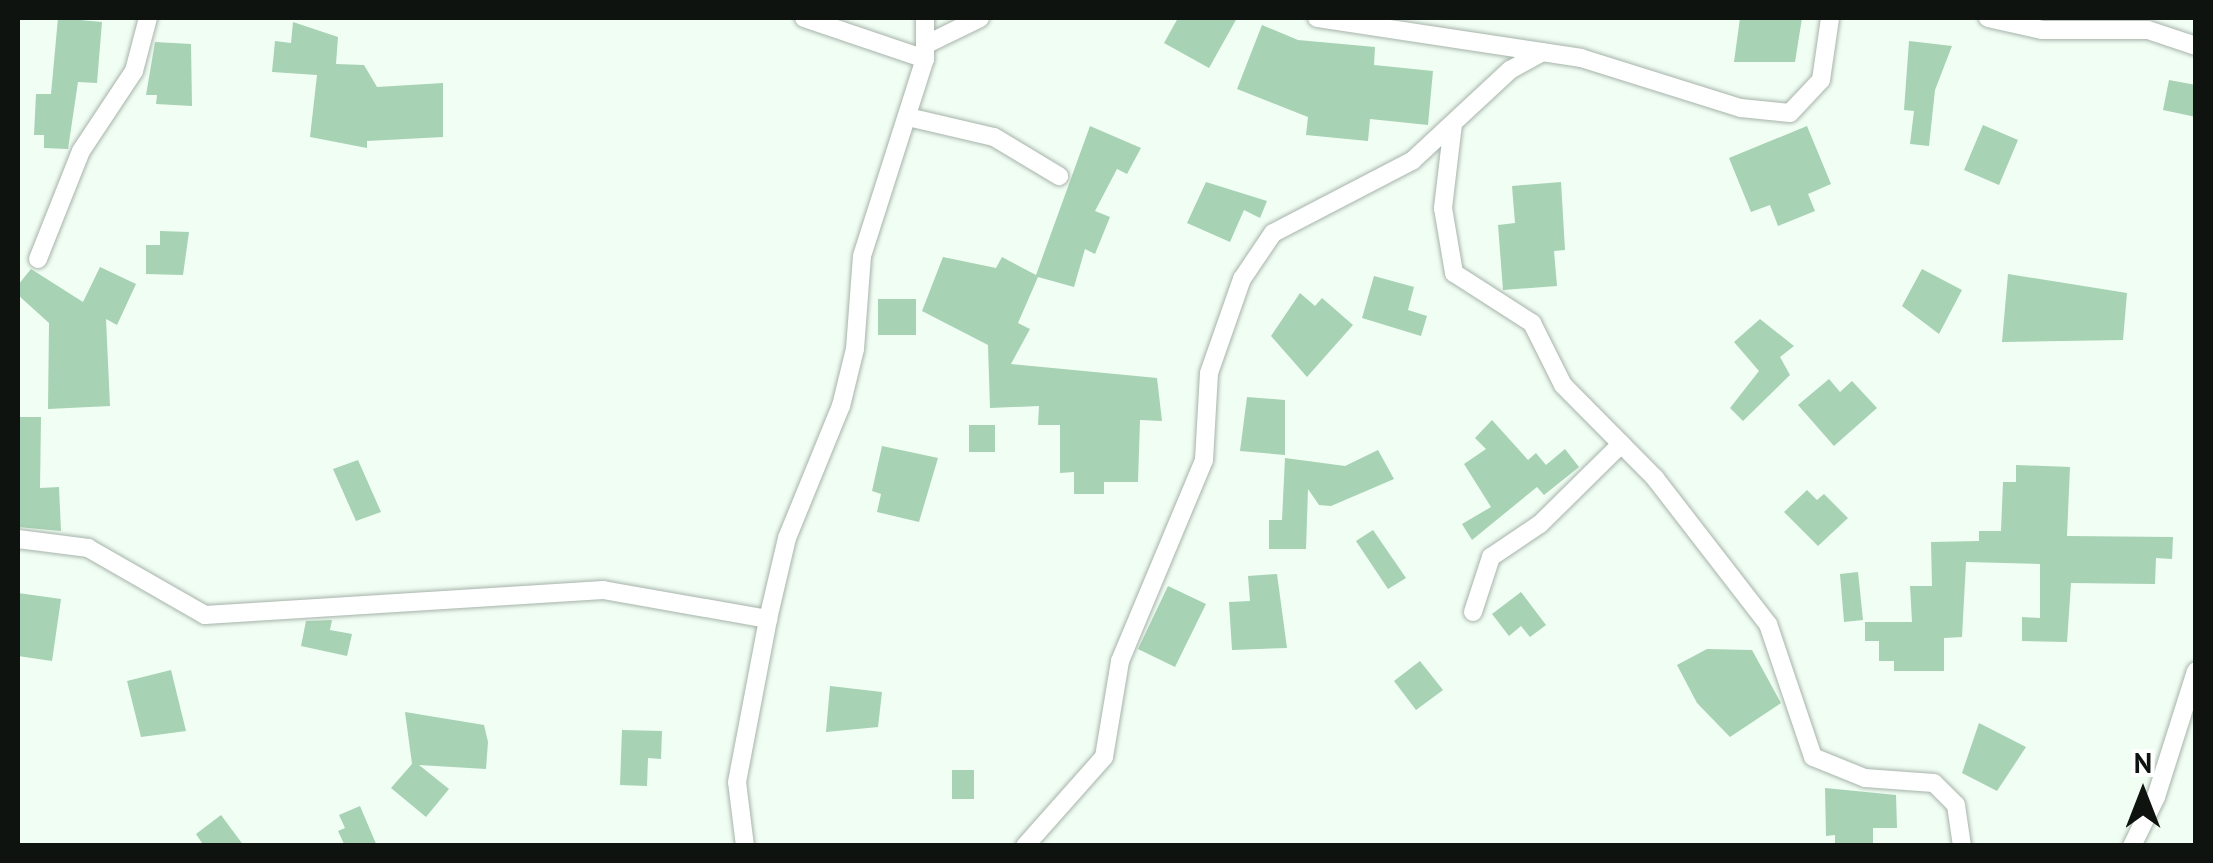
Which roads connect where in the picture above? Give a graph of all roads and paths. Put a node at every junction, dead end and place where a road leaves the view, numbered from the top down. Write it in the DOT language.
graph roads {
  1 [pos="148,18"];
  2 [pos="804,18"];
  3 [pos="925,18"];
  4 [pos="980,18"];
  5 [pos="1317,18"];
  6 [pos="1830,18"];
  7 [pos="1988,18"];
  8 [pos="2196,46"];
  9 [pos="926,51"];
  10 [pos="1542,52"];
  11 [pos="908,117"];
  12 [pos="1454,124"];
  13 [pos="1059,176"];
  14 [pos="38,258"];
  15 [pos="1620,444"];
  16 [pos="18,539"];
  17 [pos="1473,612"];
  18 [pos="768,619"];
  19 [pos="2196,671"];
  20 [pos="745,846"];
  21 [pos="1024,846"];
  22 [pos="1962,846"];
  23 [pos="2132,846"];
  1 -- 14 [label="street"];
  2 -- 9 [label="street"];
  3 -- 9 [label="street"];
  4 -- 9 [label="street"];
  5 -- 10 [label="street"];
  6 -- 10 [label="street"];
  7 -- 8 [label="street"];
  9 -- 11 [label="street"];
  10 -- 12 [label="street"];
  11 -- 13 [label="street"];
  11 -- 18 [label="street"];
  12 -- 15 [label="street"];
  12 -- 21 [label="street"];
  15 -- 17 [label="street"];
  15 -- 22 [label="street"];
  16 -- 18 [label="street"];
  18 -- 20 [label="street"];
  19 -- 23 [label="street"];
}
